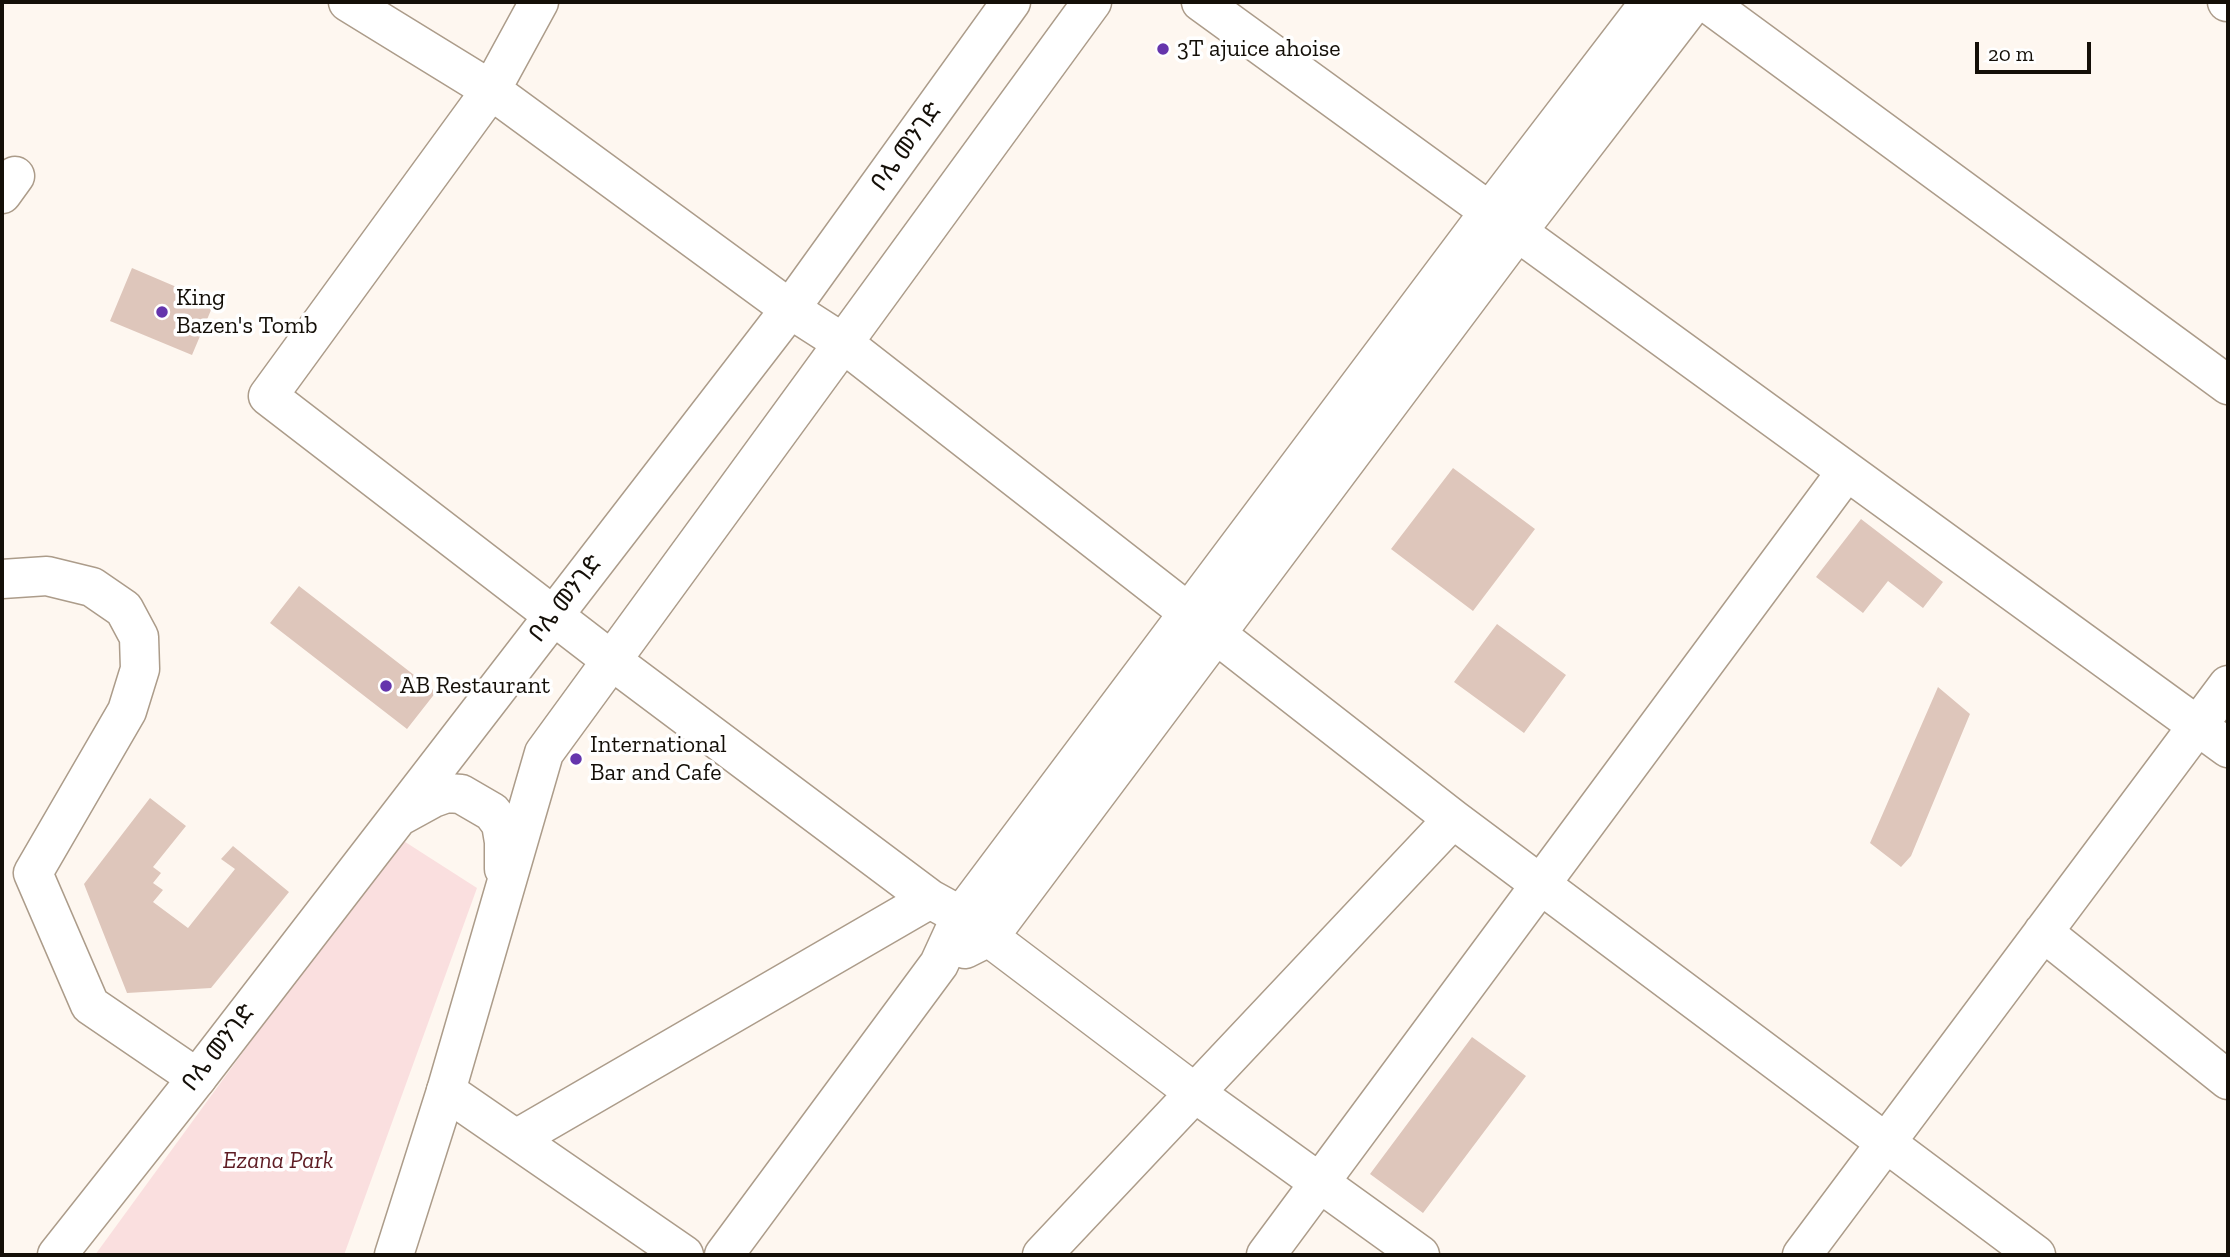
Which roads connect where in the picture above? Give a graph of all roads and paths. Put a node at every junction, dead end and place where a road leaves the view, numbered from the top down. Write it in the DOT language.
graph roads {
  1 [pos="348,2"];
  2 [pos="539,2"];
  3 [pos="1011,2"];
  4 [pos="1092,2"];
  5 [pos="1201,2"];
  6 [pos="1650,2"];
  7 [pos="1694,2"];
  8 [pos="1706,2"];
  9 [pos="491,90"];
  10 [pos="1504,221"];
  11 [pos="790,309"];
  12 [pos="843,343"];
  13 [pos="2228,385"];
  14 [pos="1846,472"];
  15 [pos="2,579"];
  16 [pos="554,615"];
  17 [pos="1203,624"];
  18 [pos="611,660"];
  19 [pos="2228,685"];
  20 [pos="2198,725"];
  21 [pos="2228,748"];
  22 [pos="397,818"];
  23 [pos="1453,818"];
  24 [pos="1540,884"];
  25 [pos="505,889"];
  26 [pos="960,917"];
  27 [pos="2043,932"];
  28 [pos="197,1078"];
  29 [pos="2228,1080"];
  30 [pos="446,1091"];
  31 [pos="1195,1093"];
  32 [pos="516,1139"];
  33 [pos="1885,1144"];
  34 [pos="1320,1183"];
  35 [pos="57,1255"];
  36 [pos="394,1255"];
  37 [pos="684,1255"];
  38 [pos="724,1255"];
  39 [pos="1042,1255"];
  40 [pos="1266,1255"];
  41 [pos="1420,1255"];
  42 [pos="1802,1255"];
  43 [pos="2036,1255"];
  1 -- 9 [label="street"];
  2 -- 9 [label="street"];
  3 -- 11 [label="street, ቦሌ መንገድ"];
  4 -- 12 [label="street"];
  5 -- 10 [label="street"];
  6 -- 10 [label="street"];
  7 -- 10 [label="street"];
  8 -- 13 [label="street"];
  9 -- 11 [label="street"];
  9 -- 16 [label="street"];
  10 -- 14 [label="street"];
  10 -- 17 [label="street"];
  11 -- 12 [label="street"];
  11 -- 16 [label="street, ቦሌ መንገድ"];
  12 -- 17 [label="street"];
  12 -- 18 [label="street"];
  14 -- 20 [label="street"];
  14 -- 24 [label="street"];
  15 -- 28 [label="street"];
  16 -- 18 [label="street"];
  16 -- 22 [label="street, ቦሌ መንገድ"];
  17 -- 23 [label="street"];
  17 -- 26 [label="street"];
  18 -- 25 [label="street"];
  18 -- 26 [label="street"];
  19 -- 20 [label="street"];
  20 -- 21 [label="street"];
  20 -- 27 [label="street"];
  22 -- 25 [label="street"];
  22 -- 28 [label="street, ቦሌ መንገድ"];
  23 -- 24 [label="street"];
  23 -- 31 [label="street"];
  24 -- 33 [label="street"];
  24 -- 34 [label="street"];
  25 -- 30 [label="street"];
  26 -- 31 [label="street"];
  26 -- 32 [label="street"];
  26 -- 38 [label="street"];
  27 -- 29 [label="street"];
  27 -- 33 [label="street"];
  28 -- 35 [label="street, ቦሌ መንገድ"];
  30 -- 32 [label="street"];
  30 -- 36 [label="street"];
  31 -- 34 [label="street"];
  31 -- 39 [label="street"];
  32 -- 37 [label="street"];
  33 -- 42 [label="street"];
  33 -- 43 [label="street"];
  34 -- 40 [label="street"];
  34 -- 41 [label="street"];
}
